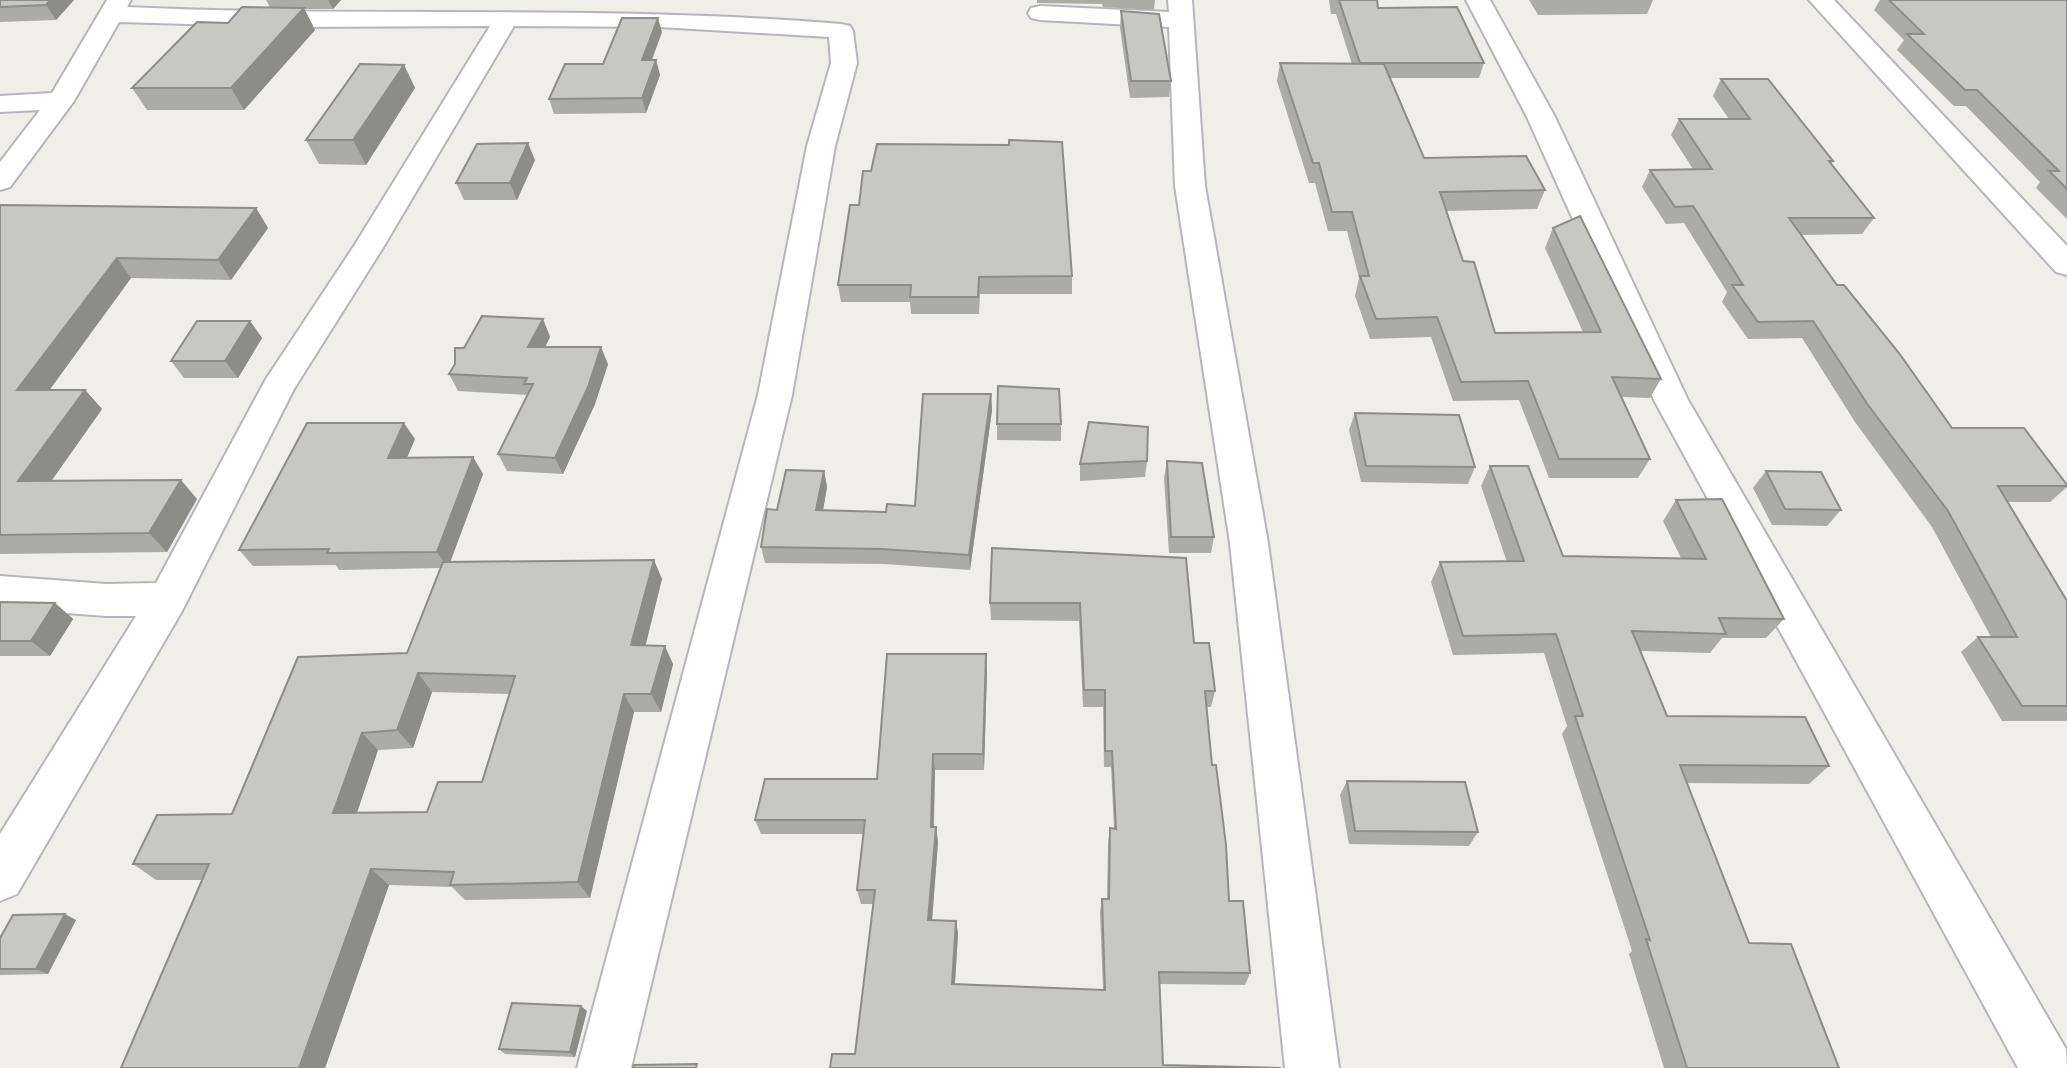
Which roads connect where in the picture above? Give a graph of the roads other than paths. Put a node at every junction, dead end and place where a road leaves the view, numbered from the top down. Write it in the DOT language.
graph roads {
  1 [pos="1478,0"];
  2 [pos="1821,0"];
  3 [pos="116,7"];
  4 [pos="1180,10"];
  5 [pos="1040,13"];
  6 [pos="505,21"];
  7 [pos="61,101"];
  8 [pos="0,104"];
  9 [pos="0,181"];
  10 [pos="2067,265"];
  11 [pos="0,592"];
  12 [pos="168,599"];
  13 [pos="0,878"];
  14 [pos="604,1068"];
  15 [pos="1312,1068"];
  16 [pos="2047,1068"];
  1 -- 16 [label="street"];
  2 -- 10 [label="street"];
  3 -- 6 [label="street"];
  3 -- 7 [label="street"];
  4 -- 5 [label="street"];
  4 -- 15 [label="street"];
  6 -- 12 [label="street"];
  6 -- 14 [label="street"];
  7 -- 8 [label="street"];
  7 -- 9 [label="street"];
  11 -- 12 [label="street"];
  12 -- 13 [label="street"];
}
